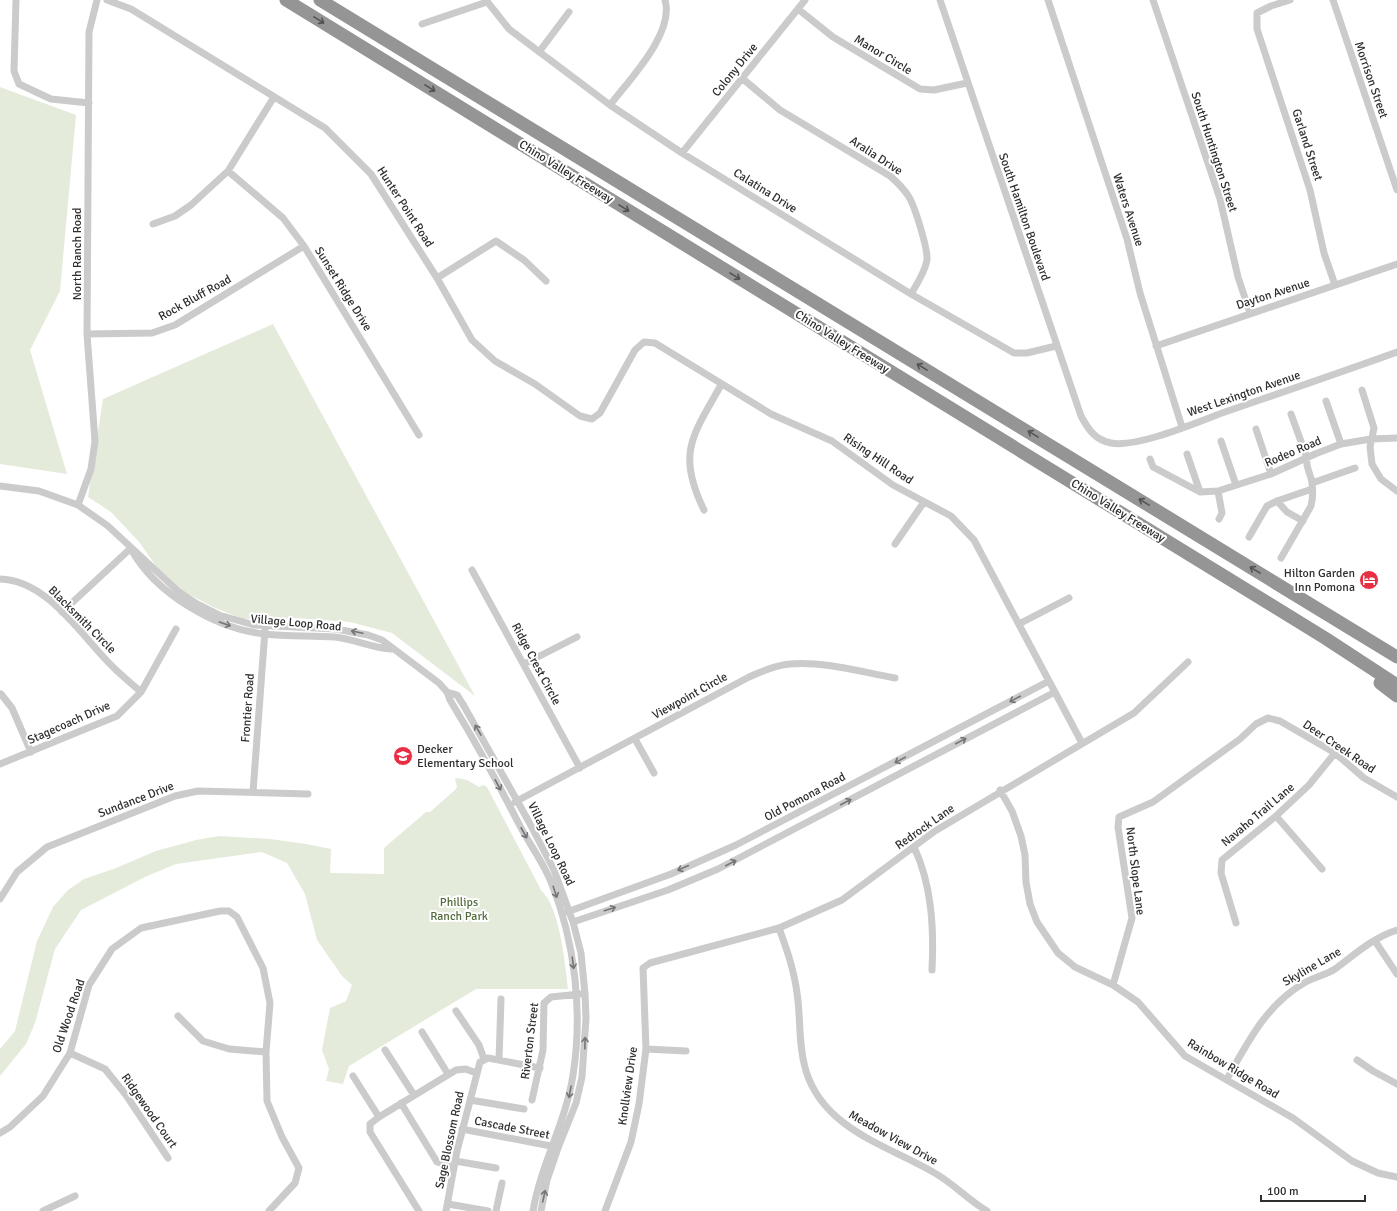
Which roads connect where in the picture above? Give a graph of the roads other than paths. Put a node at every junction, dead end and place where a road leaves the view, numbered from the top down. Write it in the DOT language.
graph roads {
  1 [pos="16,0"];
  2 [pos="97,0"];
  3 [pos="107,0"];
  4 [pos="286,0"];
  5 [pos="320,0"];
  6 [pos="665,0"];
  7 [pos="805,0"];
  8 [pos="940,0"];
  9 [pos="1048,0"];
  10 [pos="1153,0"];
  11 [pos="1290,0"];
  12 [pos="1333,0"];
  13 [pos="486,1"];
  14 [pos="798,9"];
  15 [pos="569,12"];
  16 [pos="422,24"];
  17 [pos="539,52"];
  18 [pos="743,79"];
  19 [pos="967,83"];
  20 [pos="274,97"];
  21 [pos="88,103"];
  22 [pos="610,105"];
  23 [pos="682,153"];
  24 [pos="228,171"];
  25 [pos="1397,190"];
  26 [pos="153,224"];
  27 [pos="304,246"];
  28 [pos="1397,264"];
  29 [pos="437,278"];
  30 [pos="546,281"];
  31 [pos="1335,285"];
  32 [pos="911,294"];
  33 [pos="1250,313"];
  34 [pos="87,334"];
  35 [pos="1056,346"];
  36 [pos="1156,346"];
  37 [pos="1397,352"];
  38 [pos="721,385"];
  39 [pos="1362,390"];
  40 [pos="1326,401"];
  41 [pos="1291,414"];
  42 [pos="592,419"];
  43 [pos="1182,427"];
  44 [pos="1256,429"];
  45 [pos="419,436"];
  46 [pos="1096,437"];
  47 [pos="1397,438"];
  48 [pos="1372,439"];
  49 [pos="1221,441"];
  50 [pos="1341,444"];
  51 [pos="1187,454"];
  52 [pos="1307,458"];
  53 [pos="1150,459"];
  54 [pos="1355,468"];
  55 [pos="1272,474"];
  56 [pos="1236,485"];
  57 [pos="0,486"];
  58 [pos="1312,486"];
  59 [pos="1218,491"];
  60 [pos="1397,491"];
  61 [pos="1200,492"];
  62 [pos="1277,501"];
  63 [pos="924,502"];
  64 [pos="78,505"];
  65 [pos="704,510"];
  66 [pos="1219,519"];
  67 [pos="1303,521"];
  68 [pos="1249,537"];
  69 [pos="895,544"];
  70 [pos="131,548"];
  71 [pos="1281,558"];
  72 [pos="472,570"];
  73 [pos="0,579"];
  74 [pos="1288,590"];
  75 [pos="1069,598"];
  76 [pos="62,612"];
  77 [pos="1019,624"];
  78 [pos="266,626"];
  79 [pos="176,629"];
  80 [pos="265,634"];
  81 [pos="577,637"];
  82 [pos="1325,638"];
  83 [pos="391,649"];
  84 [pos="1397,652"];
  85 [pos="1397,657"];
  86 [pos="1188,662"];
  87 [pos="524,664"];
  88 [pos="895,678"];
  89 [pos="1049,681"];
  90 [pos="1397,685"];
  91 [pos="140,692"];
  92 [pos="447,692"];
  93 [pos="1055,692"];
  94 [pos="1,694"];
  95 [pos="1397,696"];
  96 [pos="1268,718"];
  97 [pos="635,739"];
  98 [pos="1082,743"];
  99 [pos="31,752"];
  100 [pos="1334,754"];
  101 [pos="0,764"];
  102 [pos="580,768"];
  103 [pos="654,773"];
  104 [pos="1000,790"];
  105 [pos="253,792"];
  106 [pos="308,794"];
  107 [pos="1397,797"];
  108 [pos="518,801"];
  109 [pos="509,805"];
  110 [pos="1276,816"];
  111 [pos="914,847"];
  112 [pos="1322,869"];
  113 [pos="0,899"];
  114 [pos="570,911"];
  115 [pos="562,914"];
  116 [pos="573,922"];
  117 [pos="1236,923"];
  118 [pos="779,928"];
  119 [pos="1397,930"];
  120 [pos="1375,941"];
  121 [pos="650,963"];
  122 [pos="932,970"];
  123 [pos="1397,974"];
  124 [pos="1113,985"];
  125 [pos="576,994"];
  126 [pos="586,994"];
  127 [pos="502,999"];
  128 [pos="456,1011"];
  129 [pos="178,1016"];
  130 [pos="422,1032"];
  131 [pos="646,1049"];
  132 [pos="385,1050"];
  133 [pos="686,1051"];
  134 [pos="70,1052"];
  135 [pos="266,1052"];
  136 [pos="484,1059"];
  137 [pos="499,1060"];
  138 [pos="1357,1060"];
  139 [pos="540,1068"];
  140 [pos="476,1073"];
  141 [pos="448,1074"];
  142 [pos="353,1076"];
  143 [pos="1227,1079"];
  144 [pos="1397,1084"];
  145 [pos="414,1095"];
  146 [pos="470,1100"];
  147 [pos="532,1100"];
  148 [pos="401,1103"];
  149 [pos="524,1109"];
  150 [pos="379,1117"];
  151 [pos="462,1129"];
  152 [pos="0,1133"];
  153 [pos="555,1147"];
  154 [pos="168,1158"];
  155 [pos="455,1164"];
  156 [pos="496,1168"];
  157 [pos="1397,1177"];
  158 [pos="502,1183"];
  159 [pos="75,1196"];
  160 [pos="447,1207"];
  161 [pos="43,1211"];
  162 [pos="269,1211"];
  163 [pos="419,1211"];
  164 [pos="488,1211"];
  165 [pos="496,1211"];
  166 [pos="533,1211"];
  167 [pos="541,1211"];
  168 [pos="605,1211"];
  169 [pos="987,1211"];
  1 -- 21 [label="street"];
  2 -- 21 [label="street, North Ranch Road"];
  3 -- 20 [label="street, Hunter Point Road"];
  4 -- 82 [label="highway, Chino Valley Freeway, one-way"];
  74 -- 5 [label="highway, Chino Valley Freeway, one-way"];
  6 -- 22 [label="street"];
  7 -- 14 [label="street, Colony Drive"];
  8 -- 19 [label="street, South Hamilton Boulevard"];
  9 -- 36 [label="street, Waters Avenue"];
  10 -- 33 [label="street, South Huntington Street"];
  11 -- 31 [label="street, Garland Street"];
  12 -- 25 [label="street, Morrison Street"];
  13 -- 16 [label="street"];
  13 -- 17 [label="street, Calatina Drive"];
  14 -- 18 [label="street, Colony Drive"];
  14 -- 19 [label="street, Manor Circle"];
  15 -- 17 [label="street"];
  17 -- 22 [label="street, Calatina Drive"];
  18 -- 23 [label="street, Colony Drive"];
  18 -- 32 [label="street, Aralia Drive"];
  19 -- 35 [label="street, South Hamilton Boulevard"];
  20 -- 24 [label="street"];
  20 -- 29 [label="street, Hunter Point Road"];
  21 -- 34 [label="street, North Ranch Road"];
  22 -- 23 [label="street, Calatina Drive"];
  23 -- 32 [label="street, Calatina Drive"];
  24 -- 26 [label="street"];
  24 -- 27 [label="street, Sunset Ridge Drive"];
  27 -- 34 [label="street, Rock Bluff Road"];
  27 -- 45 [label="street, Sunset Ridge Drive"];
  28 -- 31 [label="street, Dayton Avenue"];
  29 -- 30 [label="street"];
  29 -- 42 [label="street, Hunter Point Road"];
  31 -- 33 [label="street, Dayton Avenue"];
  32 -- 35 [label="street, Calatina Drive"];
  33 -- 36 [label="street, Dayton Avenue"];
  34 -- 64 [label="street, North Ranch Road"];
  35 -- 46 [label="street, South Hamilton Boulevard"];
  36 -- 43 [label="street, Waters Avenue"];
  37 -- 43 [label="street, West Lexington Avenue"];
  38 -- 42 [label="street, Rising Hill Road"];
  38 -- 63 [label="street, Rising Hill Road"];
  38 -- 65 [label="street"];
  39 -- 48 [label="street"];
  40 -- 50 [label="street"];
  41 -- 52 [label="street"];
  43 -- 46 [label="street, West Lexington Avenue"];
  44 -- 55 [label="street"];
  47 -- 48 [label="street, Rodeo Road"];
  48 -- 50 [label="street, Rodeo Road"];
  48 -- 60 [label="street"];
  49 -- 56 [label="street"];
  50 -- 52 [label="street, Rodeo Road"];
  51 -- 61 [label="street"];
  52 -- 55 [label="street, Rodeo Road"];
  52 -- 58 [label="street"];
  53 -- 61 [label="street"];
  54 -- 58 [label="street"];
  55 -- 56 [label="street, Rodeo Road"];
  56 -- 59 [label="street, Rodeo Road"];
  57 -- 64 [label="street, Village Loop Road"];
  58 -- 62 [label="street"];
  58 -- 67 [label="street"];
  59 -- 61 [label="street, Rodeo Road"];
  59 -- 66 [label="street"];
  62 -- 67 [label="street"];
  62 -- 68 [label="street"];
  63 -- 69 [label="street"];
  63 -- 77 [label="street, Rising Hill Road"];
  64 -- 70 [label="street, Village Loop Road"];
  67 -- 71 [label="street"];
  70 -- 76 [label="street"];
  70 -- 78 [label="street, Village Loop Road"];
  70 -- 80 [label="street, Village Loop Road, one-way"];
  72 -- 87 [label="street, Ridge Crest Circle"];
  73 -- 76 [label="street, Blacksmith Circle"];
  74 -- 84 [label="highway"];
  74 -- 85 [label="highway, Chino Valley Freeway"];
  75 -- 77 [label="street"];
  76 -- 91 [label="street, Blacksmith Circle"];
  77 -- 89 [label="street, Rising Hill Road"];
  78 -- 80 [label="street, Frontier Road"];
  83 -- 78 [label="street, Village Loop Road, one-way"];
  79 -- 91 [label="street, Stagecoach Drive"];
  80 -- 83 [label="street, Village Loop Road"];
  80 -- 105 [label="street, Frontier Road"];
  81 -- 87 [label="street"];
  82 -- 90 [label="highway, Chino Valley Freeway"];
  82 -- 95 [label="highway"];
  83 -- 92 [label="street, Village Loop Road"];
  86 -- 98 [label="street, Redrock Lane"];
  87 -- 102 [label="street, Ridge Crest Circle"];
  88 -- 97 [label="street, Viewpoint Circle"];
  89 -- 93 [label="street, Rising Hill Road"];
  89 -- 114 [label="street, Old Pomona Road, one-way"];
  91 -- 99 [label="street, Stagecoach Drive"];
  108 -- 92 [label="street, Village Loop Road, one-way"];
  92 -- 109 [label="street, Village Loop Road, one-way"];
  93 -- 98 [label="street, Rising Hill Road"];
  116 -- 93 [label="street, Old Pomona Road, one-way"];
  94 -- 99 [label="street"];
  96 -- 100 [label="street, Deer Creek Road"];
  96 -- 124 [label="street, North Slope Lane"];
  97 -- 102 [label="street, Viewpoint Circle"];
  97 -- 103 [label="street"];
  98 -- 104 [label="street, Redrock Lane"];
  99 -- 101 [label="street, Stagecoach Drive"];
  100 -- 107 [label="street, Deer Creek Road"];
  100 -- 110 [label="street, Navaho Trail Lane"];
  102 -- 108 [label="street, Viewpoint Circle"];
  104 -- 111 [label="street, Redrock Lane"];
  104 -- 124 [label="street, Rainbow Ridge Road"];
  105 -- 106 [label="street, Sundance Drive"];
  105 -- 113 [label="street, Sundance Drive"];
  108 -- 109 [label="street, Viewpoint Circle"];
  108 -- 114 [label="street, Village Loop Road"];
  109 -- 115 [label="street, Village Loop Road, one-way"];
  110 -- 112 [label="street"];
  110 -- 117 [label="street, Navaho Trail Lane"];
  111 -- 118 [label="street, Redrock Lane"];
  111 -- 122 [label="street"];
  114 -- 115 [label="street, Old Pomona Road"];
  114 -- 116 [label="street, Village Loop Road"];
  115 -- 125 [label="street, Village Loop Road, one-way"];
  116 -- 126 [label="street, Village Loop Road"];
  118 -- 121 [label="street, Redrock Lane"];
  118 -- 169 [label="street, Meadow View Drive"];
  119 -- 120 [label="street, Skyline Lane"];
  120 -- 123 [label="street"];
  120 -- 143 [label="street, Skyline Lane"];
  121 -- 131 [label="street, Knollview Drive"];
  124 -- 143 [label="street, Rainbow Ridge Road"];
  125 -- 126 [label="street, Riverton Street"];
  125 -- 139 [label="street, Riverton Street"];
  125 -- 153 [label="street, Village Loop Road, one-way"];
  153 -- 126 [label="street, Village Loop Road, one-way"];
  127 -- 137 [label="street"];
  128 -- 136 [label="street"];
  129 -- 135 [label="street"];
  130 -- 141 [label="street"];
  131 -- 133 [label="street"];
  131 -- 168 [label="street, Knollview Drive"];
  132 -- 145 [label="street"];
  134 -- 135 [label="street, Old Wood Road"];
  134 -- 152 [label="street, Old Wood Road"];
  134 -- 154 [label="street, Ridgewood Court"];
  135 -- 162 [label="street"];
  136 -- 137 [label="street"];
  136 -- 140 [label="street, Sage Blossom Road"];
  137 -- 139 [label="street"];
  138 -- 144 [label="street"];
  139 -- 147 [label="street, Riverton Street"];
  140 -- 141 [label="street"];
  140 -- 146 [label="street, Sage Blossom Road"];
  141 -- 145 [label="street"];
  142 -- 150 [label="street"];
  143 -- 157 [label="street, Rainbow Ridge Road"];
  145 -- 148 [label="street"];
  146 -- 149 [label="street"];
  146 -- 151 [label="street, Sage Blossom Road"];
  148 -- 150 [label="street"];
  148 -- 155 [label="street"];
  150 -- 163 [label="street"];
  151 -- 153 [label="street, Cascade Street"];
  151 -- 155 [label="street, Sage Blossom Road"];
  153 -- 166 [label="street, Village Loop Road"];
  167 -- 153 [label="street, Village Loop Road, one-way"];
  155 -- 156 [label="street"];
  155 -- 160 [label="street, Sage Blossom Road"];
  158 -- 165 [label="street"];
  159 -- 161 [label="street"];
  160 -- 164 [label="street"];
}
